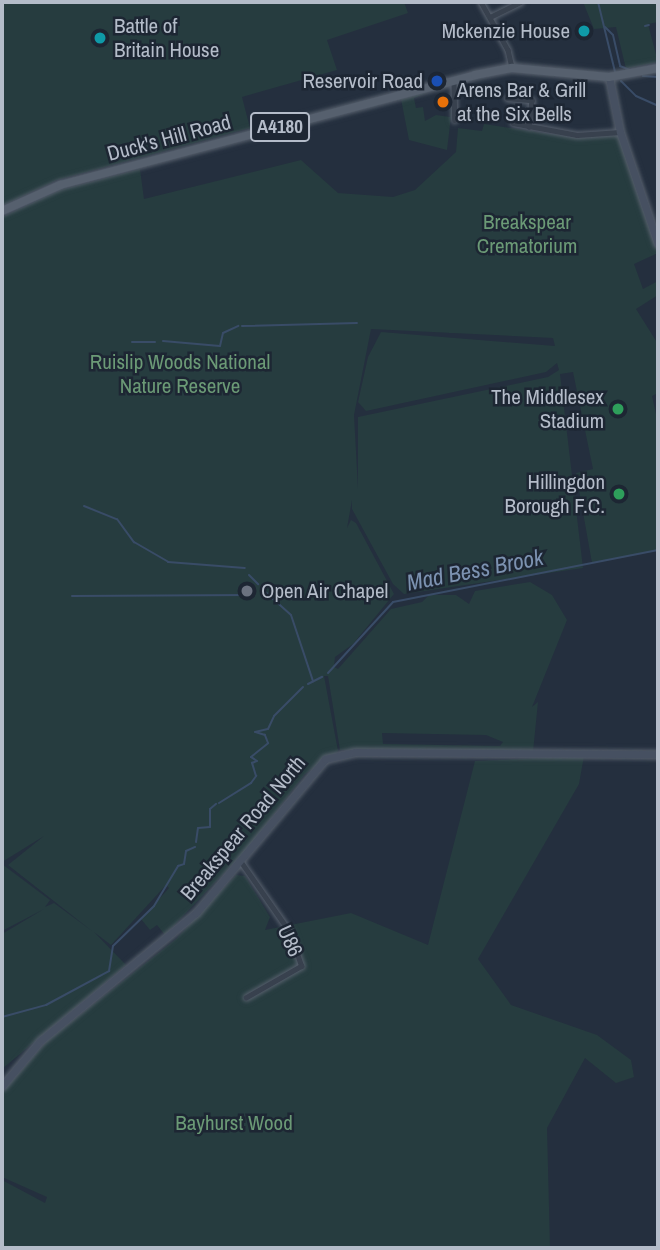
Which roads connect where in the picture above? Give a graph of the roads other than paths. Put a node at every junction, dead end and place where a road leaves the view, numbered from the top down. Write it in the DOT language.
graph roads {
  1 [pos="481,2"];
  2 [pos="521,2"];
  3 [pos="490,17"];
  4 [pos="512,68"];
  5 [pos="658,68"];
  6 [pos="609,77"];
  7 [pos="454,81"];
  8 [pos="507,98"];
  9 [pos="455,121"];
  10 [pos="513,123"];
  11 [pos="529,127"];
  12 [pos="620,132"];
  13 [pos="2,211"];
  14 [pos="658,244"];
  15 [pos="658,754"];
  16 [pos="242,863"];
  17 [pos="246,998"];
  18 [pos="2,1086"];
  1 -- 3 [label="street"];
  2 -- 3 [label="street"];
  3 -- 4 [label="street"];
  4 -- 6 [label="main road, A4180"];
  4 -- 7 [label="main road, Duck's Hill Road / A4180"];
  5 -- 6 [label="main road, A4180"];
  6 -- 12 [label="street"];
  7 -- 9 [label="street"];
  7 -- 13 [label="main road, Duck's Hill Road / A4180"];
  8 -- 11 [label="street"];
  10 -- 11 [label="street"];
  11 -- 12 [label="street"];
  12 -- 14 [label="street"];
  15 -- 16 [label="street, Breakspear Road North"];
  16 -- 17 [label="street, U86"];
  16 -- 18 [label="street, Breakspear Road North"];
}
